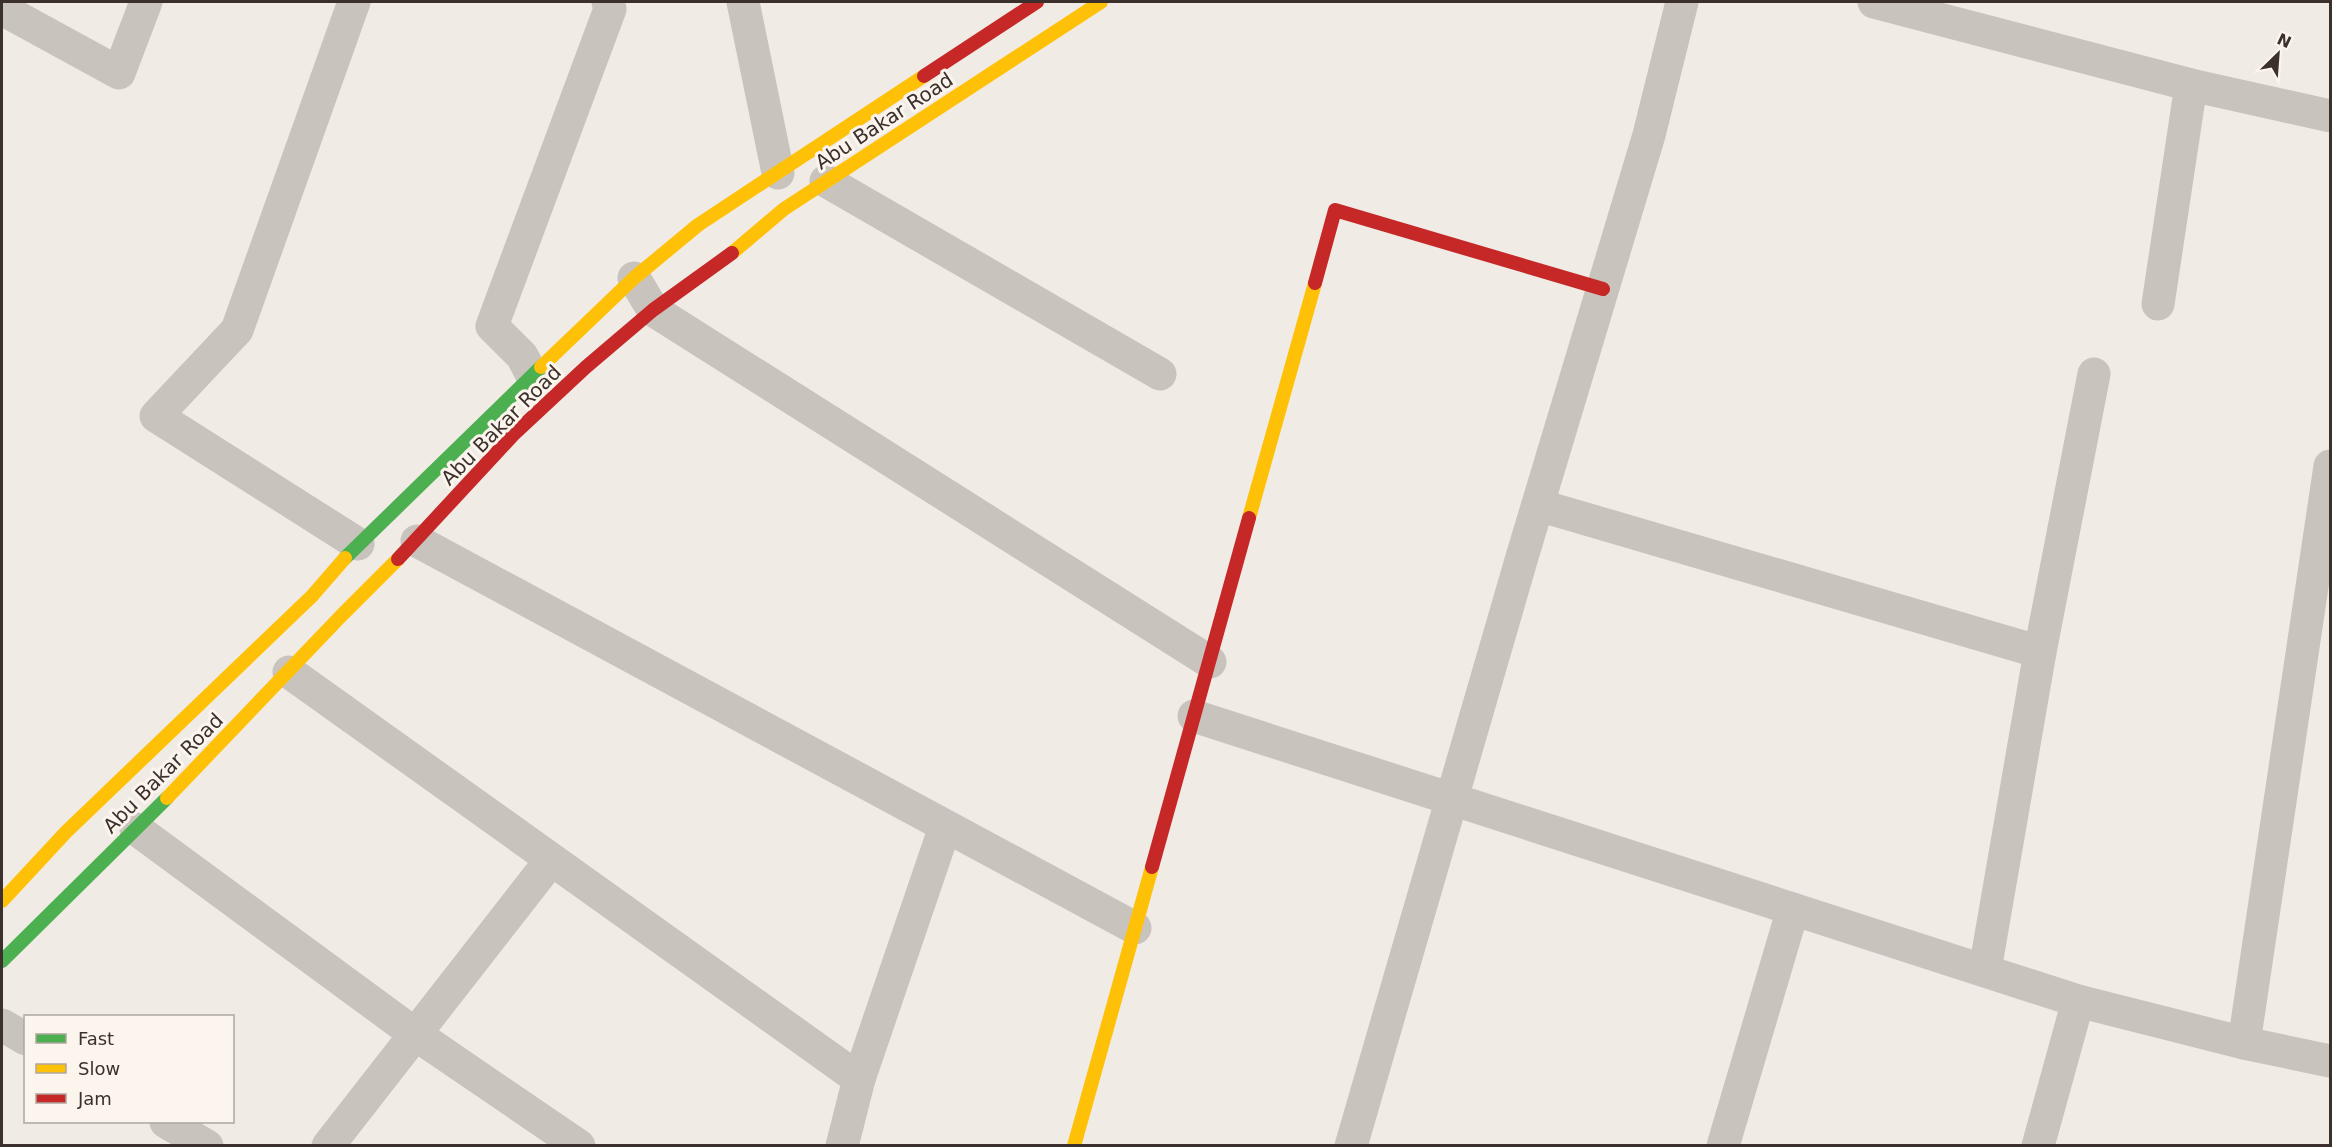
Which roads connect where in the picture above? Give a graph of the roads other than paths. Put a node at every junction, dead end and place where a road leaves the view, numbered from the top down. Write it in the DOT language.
graph roads {
  1 [pos="146,2"];
  2 [pos="354,2"];
  3 [pos="608,2"];
  4 [pos="743,2"];
  5 [pos="1037,2"];
  6 [pos="1101,2"];
  7 [pos="1682,2"];
  8 [pos="1874,2"];
  9 [pos="2,9"];
  10 [pos="2191,85"];
  11 [pos="2331,116"];
  12 [pos="778,173"];
  13 [pos="826,181"];
  14 [pos="634,278"];
  15 [pos="1603,289"];
  16 [pos="2158,304"];
  17 [pos="652,310"];
  18 [pos="1160,374"];
  19 [pos="2094,374"];
  20 [pos="532,375"];
  21 [pos="2331,466"];
  22 [pos="1538,505"];
  23 [pos="417,541"];
  24 [pos="358,544"];
  25 [pos="326,606"];
  26 [pos="2040,652"];
  27 [pos="1210,662"];
  28 [pos="290,672"];
  29 [pos="1194,716"];
  30 [pos="1451,799"];
  31 [pos="945,827"];
  32 [pos="136,829"];
  33 [pos="551,860"];
  34 [pos="2,901"];
  35 [pos="1793,909"];
  36 [pos="1135,928"];
  37 [pos="2,962"];
  38 [pos="1985,970"];
  39 [pos="2078,1001"];
  40 [pos="2,1025"];
  41 [pos="415,1034"];
  42 [pos="24,1038"];
  43 [pos="2244,1043"];
  44 [pos="2331,1061"];
  45 [pos="860,1079"];
  46 [pos="168,1123"];
  47 [pos="207,1146"];
  48 [pos="328,1146"];
  49 [pos="579,1146"];
  50 [pos="842,1146"];
  51 [pos="1074,1146"];
  52 [pos="1351,1146"];
  53 [pos="1723,1146"];
  54 [pos="2038,1146"];
  1 -- 9 [label="street"];
  2 -- 24 [label="street"];
  3 -- 20 [label="street"];
  4 -- 12 [label="street"];
  5 -- 12 [label="main road, Abu Bakar Road"];
  6 -- 13 [label="main road, Abu Bakar Road"];
  7 -- 15 [label="street"];
  8 -- 10 [label="street"];
  10 -- 11 [label="street"];
  10 -- 16 [label="street"];
  12 -- 14 [label="main road, Abu Bakar Road"];
  13 -- 17 [label="main road, Abu Bakar Road"];
  13 -- 18 [label="street"];
  14 -- 17 [label="street"];
  14 -- 20 [label="main road, Abu Bakar Road"];
  15 -- 22 [label="street"];
  15 -- 27 [label="main road"];
  17 -- 23 [label="main road, Abu Bakar Road"];
  17 -- 27 [label="street"];
  19 -- 26 [label="street"];
  20 -- 24 [label="main road, Abu Bakar Road"];
  21 -- 43 [label="street"];
  22 -- 26 [label="street"];
  22 -- 30 [label="street"];
  23 -- 25 [label="main road, Abu Bakar Road"];
  23 -- 31 [label="street"];
  24 -- 25 [label="main road, Abu Bakar Road"];
  25 -- 28 [label="main road, Abu Bakar Road"];
  25 -- 34 [label="main road, Abu Bakar Road"];
  26 -- 38 [label="street"];
  27 -- 29 [label="main road"];
  28 -- 32 [label="main road, Abu Bakar Road"];
  28 -- 33 [label="street"];
  29 -- 30 [label="street"];
  29 -- 36 [label="main road"];
  30 -- 35 [label="street"];
  30 -- 52 [label="street"];
  31 -- 36 [label="street"];
  31 -- 45 [label="street"];
  32 -- 37 [label="main road, Abu Bakar Road"];
  32 -- 41 [label="street"];
  33 -- 41 [label="street"];
  33 -- 45 [label="street"];
  35 -- 38 [label="street"];
  35 -- 53 [label="street"];
  36 -- 51 [label="main road"];
  38 -- 39 [label="street"];
  39 -- 43 [label="street"];
  39 -- 54 [label="street"];
  40 -- 42 [label="street"];
  41 -- 48 [label="street"];
  41 -- 49 [label="street"];
  43 -- 44 [label="street"];
  45 -- 50 [label="street"];
  46 -- 47 [label="street"];
}
